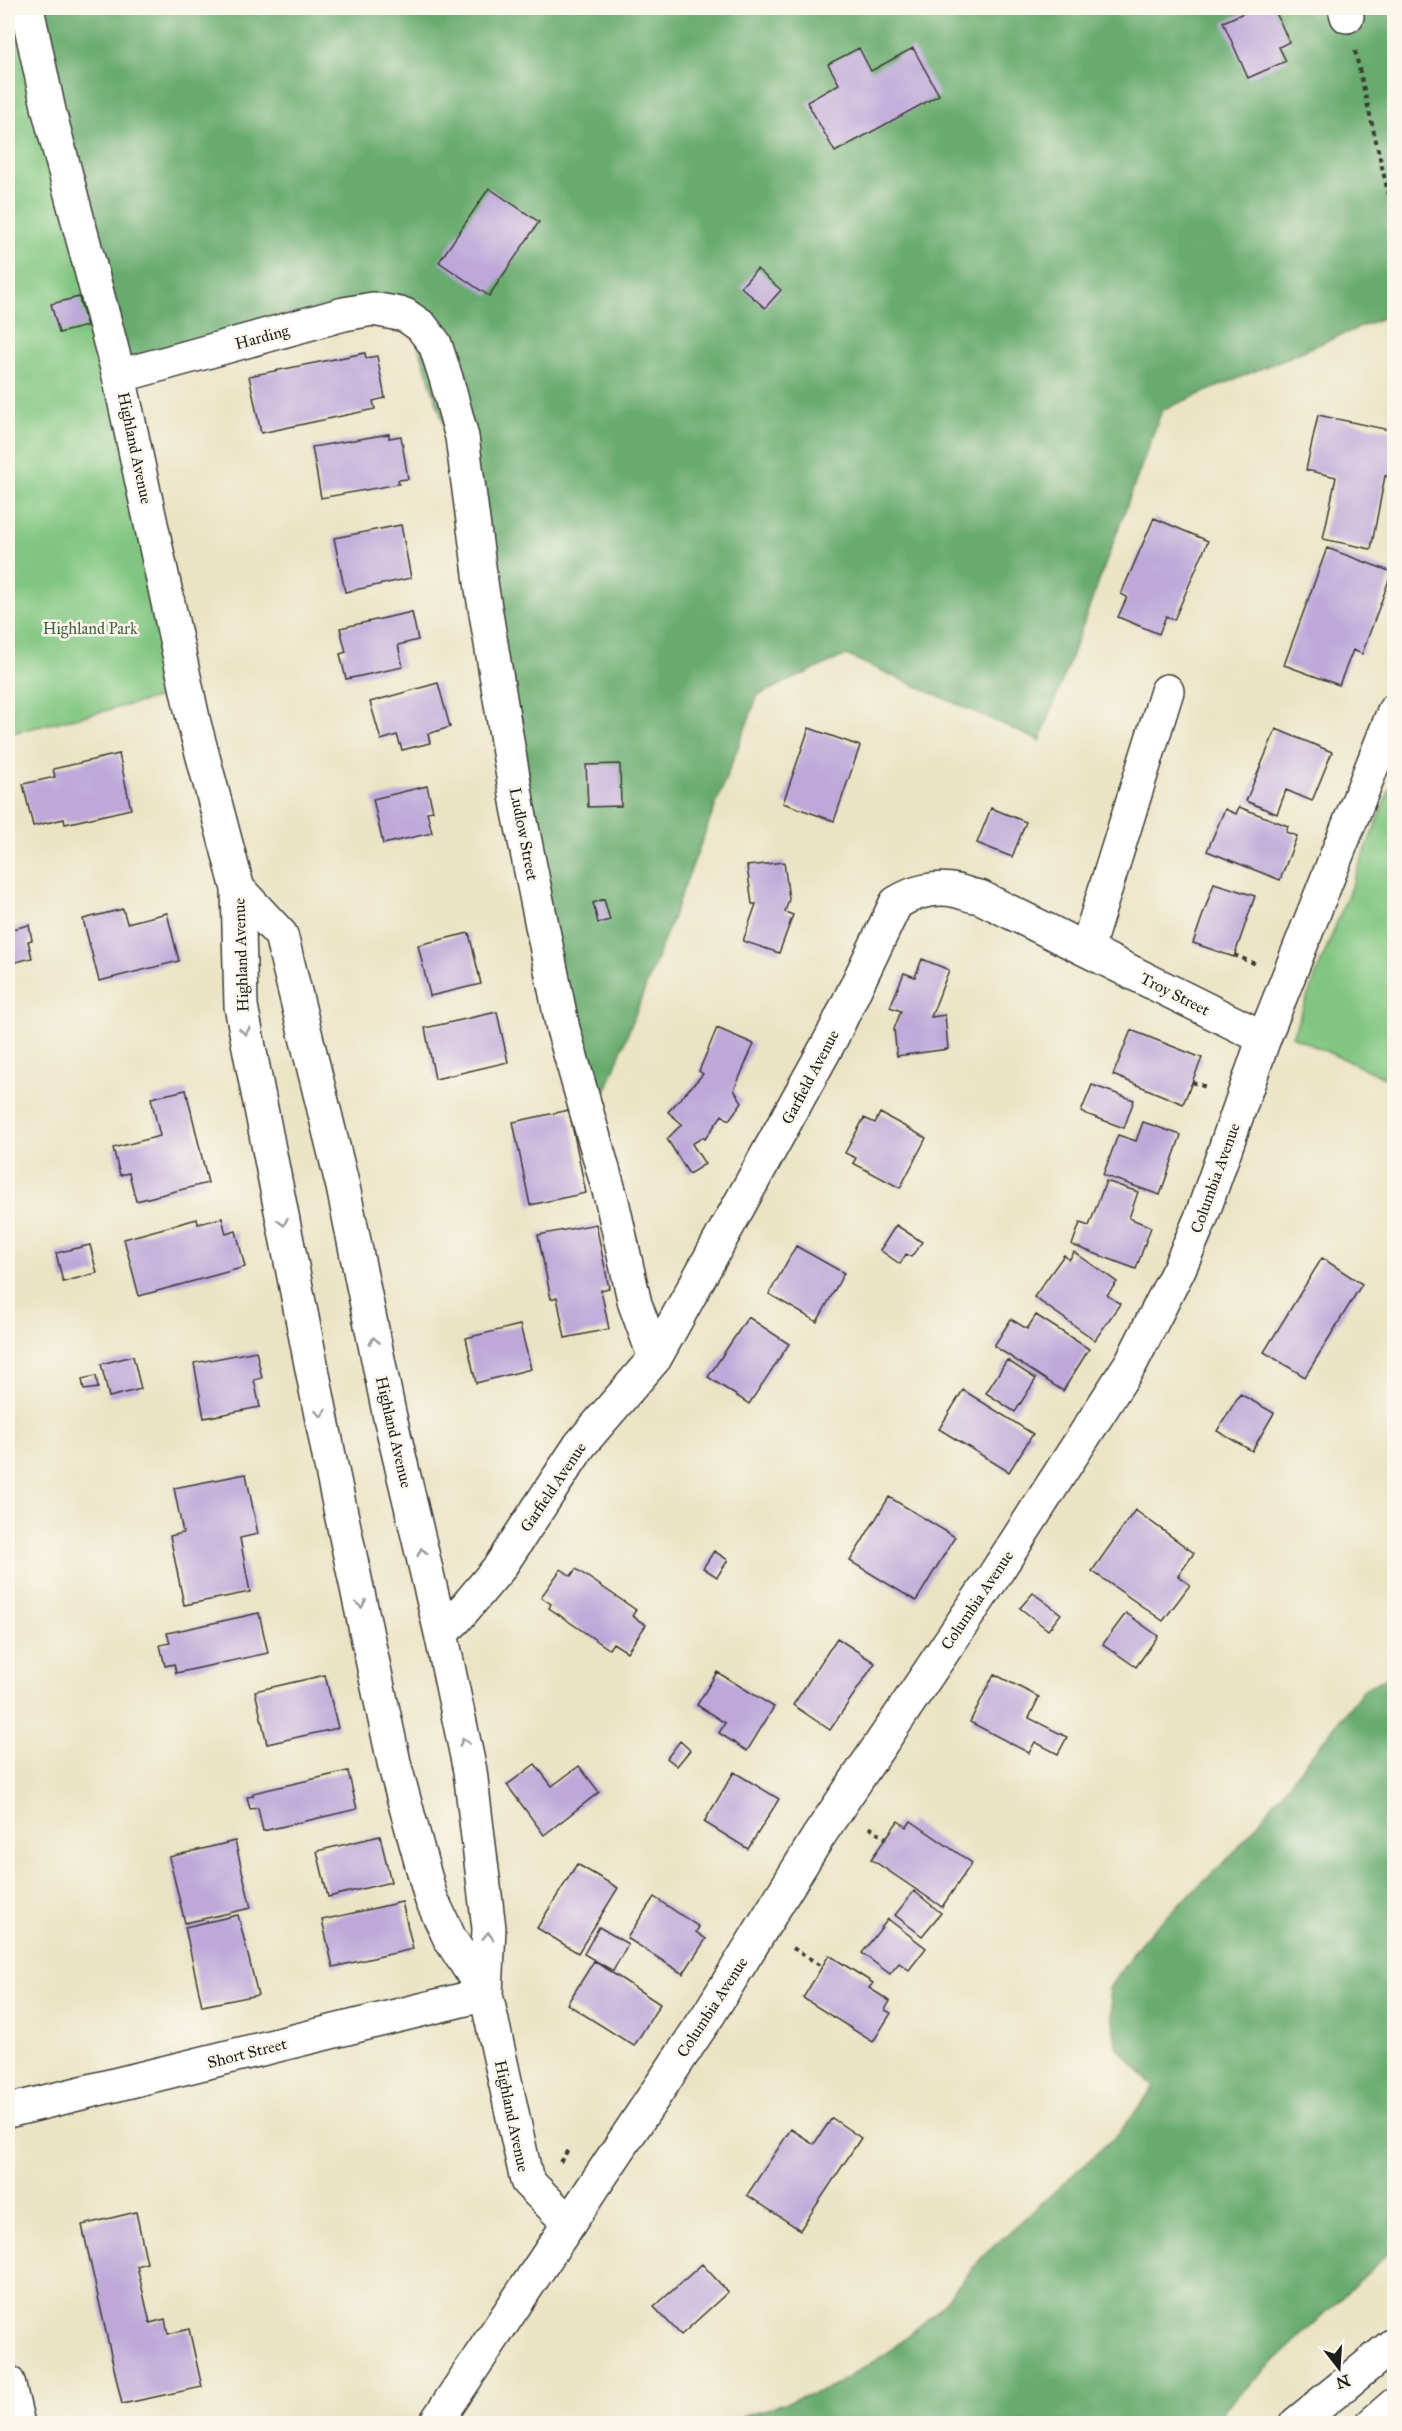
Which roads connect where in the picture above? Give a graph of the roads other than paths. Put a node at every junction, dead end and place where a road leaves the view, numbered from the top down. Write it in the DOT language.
graph roads {
  1 [pos="27,8"];
  2 [pos="405,315"];
  3 [pos="119,376"];
  4 [pos="1167,691"];
  5 [pos="1395,711"];
  6 [pos="238,889"];
  7 [pos="1087,948"];
  8 [pos="1264,1038"];
  9 [pos="655,1358"];
  10 [pos="441,1633"];
  11 [pos="486,1994"];
  12 [pos="8,2111"];
  13 [pos="569,2223"];
  14 [pos="1395,2344"];
  15 [pos="8,2382"];
  16 [pos="1395,2405"];
  17 [pos="18,2424"];
  18 [pos="435,2424"];
  19 [pos="1296,2424"];
  20 [pos="1372,2424"];
  1 -- 3 [label="street, Highland Avenue"];
  2 -- 3 [label="street, Harding"];
  2 -- 9 [label="street, Ludlow Street"];
  3 -- 6 [label="street, Highland Avenue"];
  4 -- 7 [label="street"];
  5 -- 8 [label="street, Columbia Avenue"];
  10 -- 6 [label="street, Highland Avenue, one-way"];
  6 -- 11 [label="street, Highland Avenue, one-way"];
  7 -- 8 [label="street, Troy Street"];
  7 -- 9 [label="street, Garfield Avenue"];
  8 -- 13 [label="street, Columbia Avenue"];
  9 -- 10 [label="street, Garfield Avenue"];
  11 -- 10 [label="street, Highland Avenue, one-way"];
  11 -- 12 [label="street, Short Street"];
  11 -- 13 [label="street, Highland Avenue"];
  13 -- 18 [label="street, Columbia Avenue"];
  14 -- 19 [label="street"];
  15 -- 17 [label="street"];
  16 -- 20 [label="street"];
}
